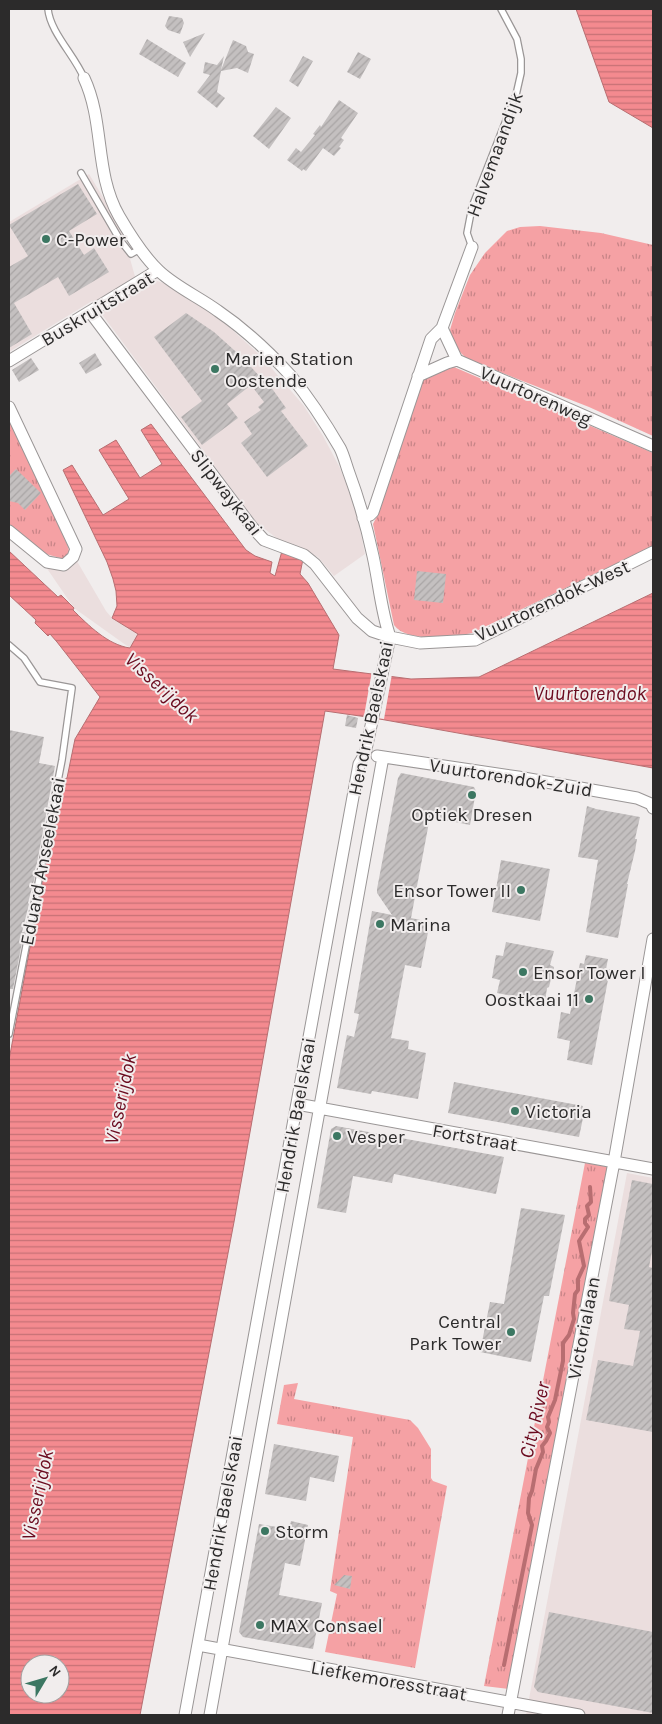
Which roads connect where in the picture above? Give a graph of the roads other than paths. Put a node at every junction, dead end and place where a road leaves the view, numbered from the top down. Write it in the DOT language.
graph roads {
  1 [pos="48,9"];
  2 [pos="501,9"];
  3 [pos="84,78"];
  4 [pos="81,172"];
  5 [pos="472,246"];
  6 [pos="140,249"];
  7 [pos="158,270"];
  8 [pos="90,312"];
  9 [pos="442,328"];
  10 [pos="457,360"];
  11 [pos="9,361"];
  12 [pos="418,376"];
  13 [pos="9,406"];
  14 [pos="653,446"];
  15 [pos="363,518"];
  16 [pos="9,531"];
  17 [pos="653,552"];
  18 [pos="390,637"];
  19 [pos="9,646"];
  20 [pos="365,754"];
  21 [pos="383,757"];
  22 [pos="653,808"];
  23 [pos="653,939"];
  24 [pos="9,1034"];
  25 [pos="297,1104"];
  26 [pos="319,1109"];
  27 [pos="614,1162"];
  28 [pos="653,1169"];
  29 [pos="198,1645"];
  30 [pos="222,1649"];
  31 [pos="511,1702"];
  32 [pos="185,1715"];
  33 [pos="210,1715"];
  34 [pos="508,1715"];
  35 [pos="579,1715"];
  1 -- 3 [label="lane"];
  2 -- 5 [label="lane, Halvemaandijk"];
  3 -- 6 [label="street"];
  4 -- 6 [label="lane"];
  5 -- 9 [label="street, Halvemaandijk"];
  6 -- 7 [label="street"];
  7 -- 8 [label="street, Buskruitstraat"];
  7 -- 15 [label="street, Buskruitstraat"];
  8 -- 11 [label="street, Buskruitstraat"];
  8 -- 18 [label="street, Slipwaykaai"];
  9 -- 10 [label="street"];
  9 -- 12 [label="street, Halvemaandijk"];
  10 -- 12 [label="street, Vuurtorenweg"];
  10 -- 14 [label="street, Vuurtorenweg"];
  12 -- 15 [label="street, Halvemaandijk"];
  13 -- 16 [label="street"];
  15 -- 18 [label="street, Hendrik Baelskaai"];
  17 -- 18 [label="street, Vuurtorendok-West"];
  18 -- 20 [label="street, Hendrik Baelskaai"];
  19 -- 24 [label="lane, Eduard Anseelekaai"];
  20 -- 21 [label="street, Vuurtorendok-Zuid"];
  20 -- 25 [label="street, Hendrik Baelskaai"];
  21 -- 22 [label="street, Vuurtorendok-Zuid"];
  21 -- 26 [label="street, Hendrik Baelskaai"];
  23 -- 27 [label="street, Victorialaan"];
  25 -- 26 [label="street, Fortstraat"];
  25 -- 29 [label="street, Hendrik Baelskaai"];
  26 -- 27 [label="street, Fortstraat"];
  26 -- 30 [label="street, Hendrik Baelskaai"];
  27 -- 28 [label="street, Fortstraat"];
  27 -- 31 [label="street, Victorialaan"];
  29 -- 30 [label="street, Liefkemoresstraat"];
  29 -- 32 [label="street, Hendrik Baelskaai"];
  30 -- 31 [label="street, Liefkemoresstraat"];
  30 -- 33 [label="street, Hendrik Baelskaai"];
  31 -- 34 [label="street, Victorialaan"];
  31 -- 35 [label="street, Liefkemoresstraat"];
}
